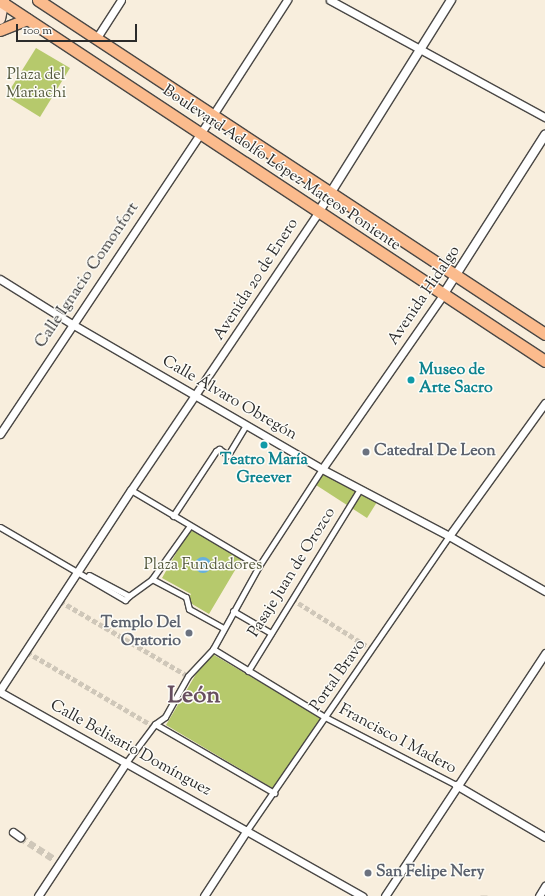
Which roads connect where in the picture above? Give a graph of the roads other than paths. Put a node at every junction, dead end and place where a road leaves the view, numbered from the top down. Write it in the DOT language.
graph roads {
  1 [pos="38,0"];
  2 [pos="121,0"];
  3 [pos="286,0"];
  4 [pos="330,0"];
  5 [pos="451,0"];
  6 [pos="2,2"];
  7 [pos="0,19"];
  8 [pos="27,19"];
  9 [pos="0,30"];
  10 [pos="96,39"];
  11 [pos="418,49"];
  12 [pos="213,116"];
  13 [pos="545,117"];
  14 [pos="200,135"];
  15 [pos="545,135"];
  16 [pos="331,192"];
  17 [pos="318,213"];
  18 [pos="456,276"];
  19 [pos="0,279"];
  20 [pos="443,295"];
  21 [pos="72,324"];
  22 [pos="545,334"];
  23 [pos="545,361"];
  24 [pos="196,396"];
  25 [pos="545,403"];
  26 [pos="246,425"];
  27 [pos="0,434"];
  28 [pos="322,469"];
  29 [pos="360,489"];
  30 [pos="131,490"];
  31 [pos="173,516"];
  32 [pos="0,527"];
  33 [pos="189,527"];
  34 [pos="449,536"];
  35 [pos="259,566"];
  36 [pos="79,571"];
  37 [pos="152,579"];
  38 [pos="545,591"];
  39 [pos="129,596"];
  40 [pos="233,611"];
  41 [pos="223,628"];
  42 [pos="271,633"];
  43 [pos="212,649"];
  44 [pos="545,653"];
  45 [pos="248,671"];
  46 [pos="0,691"];
  47 [pos="325,717"];
  48 [pos="155,724"];
  49 [pos="125,764"];
  50 [pos="456,785"];
  51 [pos="274,793"];
  52 [pos="247,830"];
  53 [pos="13,832"];
  54 [pos="20,837"];
  55 [pos="545,837"];
  56 [pos="545,886"];
  57 [pos="38,896"];
  58 [pos="204,896"];
  59 [pos="362,896"];
  60 [pos="385,896"];
  61 [pos="538,896"];
  1 -- 10 [label="main road, Boulevard Adolfo López Mateos Poniente"];
  2 -- 10 [label="street"];
  3 -- 12 [label="street, Calle Ignacio Comonfort"];
  4 -- 11 [label="street"];
  5 -- 11 [label="street, Avenida 20 de Enero"];
  6 -- 7 [label="main road"];
  6 -- 8 [label="main road, Boulevard Adolfo López Mateos Poniente"];
  8 -- 9 [label="main road"];
  8 -- 14 [label="main road, Boulevard Adolfo López Mateos Poniente"];
  10 -- 12 [label="main road, Boulevard Adolfo López Mateos Poniente"];
  11 -- 13 [label="street"];
  11 -- 16 [label="street, Avenida 20 de Enero"];
  12 -- 14 [label="street, Calle Ignacio Comonfort"];
  12 -- 16 [label="main road, Boulevard Adolfo López Mateos Poniente"];
  14 -- 17 [label="main road, Boulevard Adolfo López Mateos Poniente"];
  14 -- 21 [label="street, Calle Ignacio Comonfort"];
  15 -- 18 [label="street, Avenida Hidalgo"];
  16 -- 17 [label="street, Avenida 20 de Enero"];
  16 -- 18 [label="main road, Boulevard Adolfo López Mateos Poniente"];
  17 -- 20 [label="main road, Boulevard Adolfo López Mateos Poniente"];
  17 -- 24 [label="street, Avenida 20 de Enero"];
  18 -- 20 [label="street, Avenida Hidalgo"];
  18 -- 22 [label="main road, Boulevard Adolfo López Mateos Poniente"];
  19 -- 21 [label="street, Calle Álvaro Obregón"];
  20 -- 23 [label="main road, Boulevard Adolfo López Mateos Poniente"];
  20 -- 28 [label="street, Avenida Hidalgo"];
  21 -- 24 [label="street, Calle Álvaro Obregón"];
  21 -- 27 [label="street, Calle Ignacio Comonfort"];
  24 -- 26 [label="street, Calle Álvaro Obregón"];
  24 -- 30 [label="street, Avenida 20 de Enero"];
  25 -- 34 [label="street"];
  26 -- 28 [label="street, Calle Álvaro Obregón"];
  26 -- 31 [label="street"];
  28 -- 29 [label="street, Calle Álvaro Obregón"];
  28 -- 35 [label="street"];
  29 -- 34 [label="street, Calle Álvaro Obregón"];
  29 -- 42 [label="street, Pasaje Juan de Orozco"];
  30 -- 31 [label="street"];
  30 -- 36 [label="street, Avenida 20 de Enero"];
  31 -- 33 [label="street"];
  32 -- 36 [label="street"];
  33 -- 35 [label="street"];
  33 -- 37 [label="street"];
  34 -- 38 [label="street, Calle Álvaro Obregón"];
  34 -- 47 [label="street, Portal Bravo"];
  35 -- 40 [label="street"];
  36 -- 39 [label="street"];
  36 -- 39 [label="street"];
  36 -- 46 [label="street, Avenida 20 de Enero"];
  37 -- 39 [label="street"];
  37 -- 41 [label="street"];
  40 -- 41 [label="street"];
  40 -- 42 [label="street"];
  41 -- 43 [label="street"];
  42 -- 45 [label="street, Pasaje Juan de Orozco"];
  43 -- 45 [label="street, Francisco I Madero"];
  43 -- 48 [label="street"];
  44 -- 50 [label="street"];
  45 -- 47 [label="street, Francisco I Madero"];
  46 -- 49 [label="street, Calle Belisario Domínguez"];
  47 -- 50 [label="street, Francisco I Madero"];
  47 -- 51 [label="street, Portal Bravo"];
  48 -- 49 [label="street"];
  48 -- 51 [label="street"];
  49 -- 52 [label="street, Calle Belisario Domínguez"];
  49 -- 57 [label="street"];
  50 -- 55 [label="street"];
  50 -- 60 [label="street"];
  51 -- 52 [label="street, Portal Bravo"];
  52 -- 58 [label="street"];
  52 -- 59 [label="street, Calle Belisario Domínguez"];
  53 -- 54 [label="street"];
  56 -- 61 [label="street"];
}
